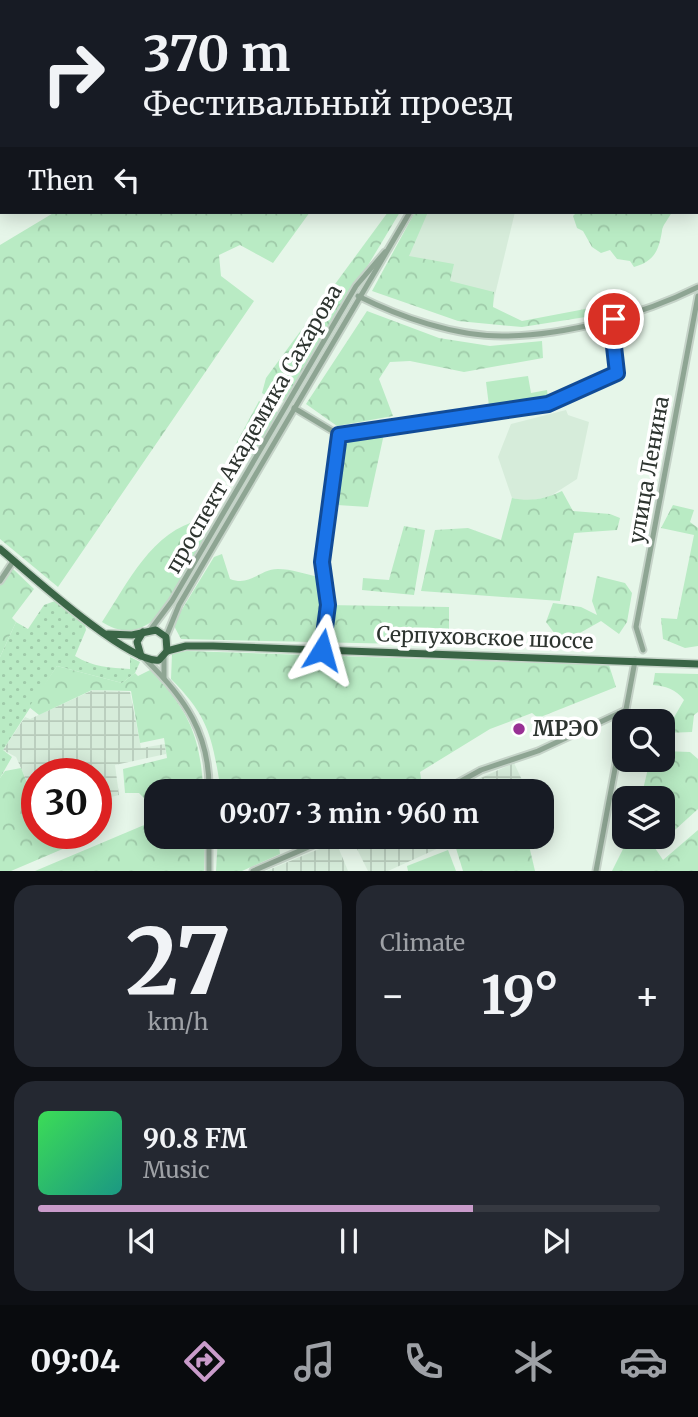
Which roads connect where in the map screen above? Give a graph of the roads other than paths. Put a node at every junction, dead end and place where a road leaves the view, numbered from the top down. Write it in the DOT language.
graph roads {
  1 [pos="409,214"];
  2 [pos="390,248"];
  3 [pos="698,288"];
  4 [pos="352,293"];
  5 [pos="698,296"];
  6 [pos="361,298"];
  7 [pos="611,320"];
  8 [pos="319,351"];
  9 [pos="326,355"];
  10 [pos="294,408"];
  11 [pos="281,424"];
  12 [pos="339,435"];
  13 [pos="239,485"];
  14 [pos="246,489"];
  15 [pos="0,549"];
  16 [pos="14,561"];
  17 [pos="0,580"];
  18 [pos="172,601"];
  19 [pos="179,605"];
  20 [pos="147,631"];
  21 [pos="108,634"];
  22 [pos="167,638"];
  23 [pos="186,646"];
  24 [pos="322,650"];
  25 [pos="643,650"];
  26 [pos="166,654"];
  27 [pos="143,658"];
  28 [pos="635,661"];
  29 [pos="698,664"];
  30 [pos="164,678"];
  31 [pos="626,709"];
  32 [pos="612,717"];
  33 [pos="614,772"];
  34 [pos="208,779"];
  35 [pos="465,779"];
  36 [pos="209,849"];
  37 [pos="304,849"];
  38 [pos="209,871"];
  39 [pos="253,871"];
  40 [pos="596,871"];
  1 -- 2 [label="street, проспект Академика Сахарова"];
  2 -- 4 [label="street, проспект Академика Сахарова"];
  2 -- 6 [label="street, проспект Академика Сахарова"];
  3 -- 7 [label="street"];
  4 -- 6 [label="street"];
  4 -- 8 [label="street, проспект Академика Сахарова"];
  5 -- 25 [label="street, улица Ленина"];
  6 -- 7 [label="street"];
  6 -- 9 [label="street, проспект Академика Сахарова"];
  7 -- 12 [label="street"];
  8 -- 9 [label="street"];
  8 -- 11 [label="street, проспект Академика Сахарова"];
  9 -- 10 [label="street, проспект Академика Сахарова"];
  10 -- 11 [label="street, проспект Академика Сахарова"];
  10 -- 12 [label="street"];
  11 -- 13 [label="street, проспект Академика Сахарова"];
  11 -- 14 [label="street, проспект Академика Сахарова"];
  12 -- 24 [label="street"];
  13 -- 14 [label="street"];
  13 -- 18 [label="street, проспект Академика Сахарова"];
  14 -- 19 [label="street, проспект Академика Сахарова"];
  15 -- 16 [label="main road"];
  16 -- 17 [label="street"];
  16 -- 21 [label="main road"];
  18 -- 19 [label="street"];
  18 -- 20 [label="street, проспект Академика Сахарова"];
  19 -- 22 [label="street, проспект Академика Сахарова"];
  20 -- 21 [label="main road"];
  20 -- 22 [label="main road"];
  20 -- 27 [label="main road"];
  21 -- 27 [label="main road"];
  22 -- 23 [label="main road"];
  22 -- 26 [label="main road"];
  23 -- 24 [label="main road, Серпуховское шоссе"];
  23 -- 26 [label="main road"];
  24 -- 28 [label="main road, Серпуховское шоссе"];
  26 -- 27 [label="main road"];
  26 -- 30 [label="street"];
  27 -- 30 [label="street"];
  28 -- 29 [label="main road, Серпуховское шоссе"];
  28 -- 31 [label="street"];
  30 -- 34 [label="street"];
  32 -- 35 [label="street"];
  33 -- 40 [label="street"];
  36 -- 38 [label="street"];
  37 -- 39 [label="street"];
}
